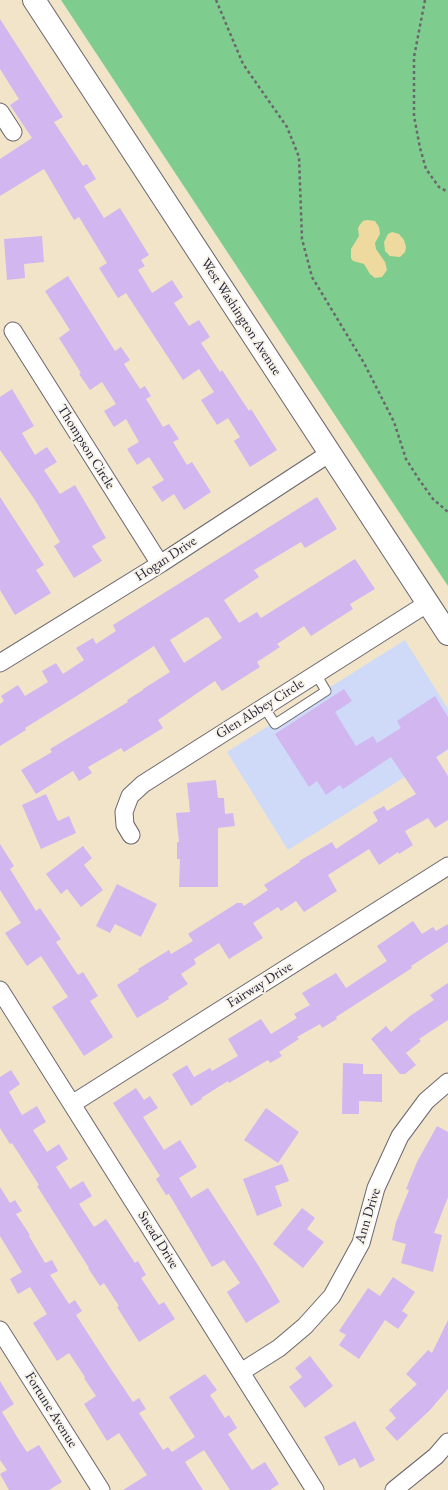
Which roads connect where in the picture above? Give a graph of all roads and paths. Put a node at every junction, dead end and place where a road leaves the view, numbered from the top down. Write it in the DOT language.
graph roads {
  1 [pos="34,0"];
  2 [pos="216,0"];
  3 [pos="425,0"];
  4 [pos="0,112"];
  5 [pos="13,132"];
  6 [pos="448,192"];
  7 [pos="13,331"];
  8 [pos="330,453"];
  9 [pos="448,512"];
  10 [pos="160,564"];
  11 [pos="428,603"];
  12 [pos="448,634"];
  13 [pos="1,660"];
  14 [pos="131,835"];
  15 [pos="448,866"];
  16 [pos="0,990"];
  17 [pos="448,1082"];
  18 [pos="72,1104"];
  19 [pos="0,1330"];
  20 [pos="241,1372"];
  21 [pos="448,1442"];
  22 [pos="101,1490"];
  23 [pos="315,1490"];
  24 [pos="394,1490"];
  1 -- 8 [label="main road, West Washington Avenue"];
  2 -- 9 [label="path"];
  3 -- 6 [label="path"];
  4 -- 5 [label="street"];
  7 -- 10 [label="street, Thompson Circle"];
  8 -- 10 [label="street, Hogan Drive"];
  8 -- 11 [label="main road, West Washington Avenue"];
  10 -- 13 [label="street, Hogan Drive"];
  11 -- 12 [label="main road, West Washington Avenue"];
  11 -- 14 [label="street, Glen Abbey Circle"];
  15 -- 18 [label="street, Fairway Drive"];
  16 -- 18 [label="street, Snead Drive"];
  17 -- 20 [label="street, Ann Drive"];
  18 -- 20 [label="street, Snead Drive"];
  19 -- 22 [label="street, Fortune Avenue"];
  20 -- 23 [label="street, Snead Drive"];
  21 -- 24 [label="street"];
}
